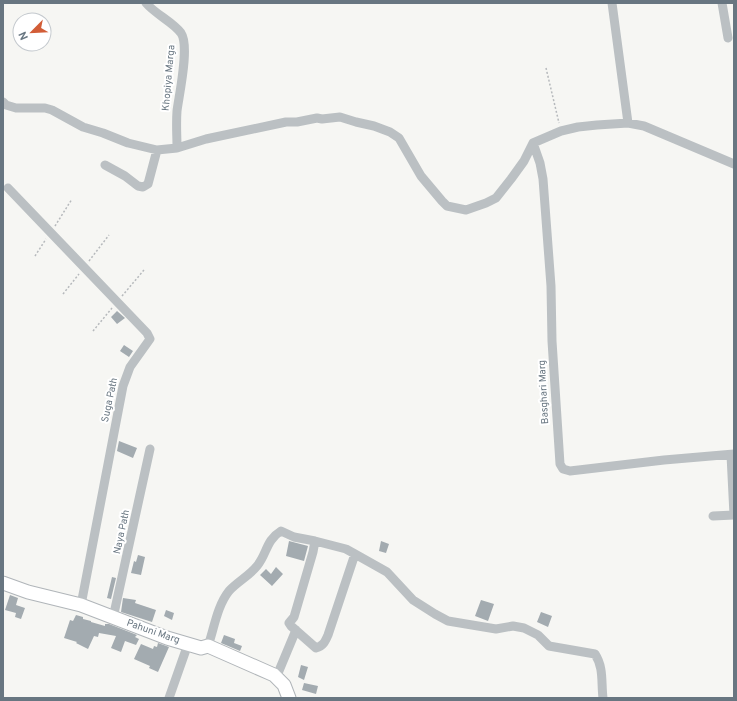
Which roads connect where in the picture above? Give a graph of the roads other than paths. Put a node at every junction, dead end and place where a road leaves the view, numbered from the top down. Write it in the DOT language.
graph roads {
  1 [pos="146,3"];
  2 [pos="612,3"];
  3 [pos="722,3"];
  4 [pos="728,38"];
  5 [pos="3,102"];
  6 [pos="628,123"];
  7 [pos="532,143"];
  8 [pos="177,148"];
  9 [pos="157,150"];
  10 [pos="734,164"];
  11 [pos="105,165"];
  12 [pos="8,188"];
  13 [pos="150,450"];
  14 [pos="733,454"];
  15 [pos="734,515"];
  16 [pos="713,516"];
  17 [pos="315,540"];
  18 [pos="355,554"];
  19 [pos="3,582"];
  20 [pos="81,605"];
  21 [pos="114,618"];
  22 [pos="296,630"];
  23 [pos="188,644"];
  24 [pos="208,646"];
  25 [pos="276,678"];
  26 [pos="169,698"];
  27 [pos="290,698"];
  28 [pos="604,698"];
  1 -- 8 [label="street, Khopiya Marga"];
  2 -- 6 [label="street"];
  3 -- 4 [label="street"];
  5 -- 9 [label="street"];
  6 -- 7 [label="street"];
  6 -- 10 [label="street"];
  7 -- 8 [label="street"];
  7 -- 14 [label="street, Basghari Marg"];
  8 -- 9 [label="street"];
  9 -- 11 [label="street"];
  12 -- 20 [label="street, Suga Path"];
  13 -- 21 [label="street, Naya Path"];
  14 -- 15 [label="street"];
  15 -- 16 [label="street"];
  17 -- 18 [label="street"];
  17 -- 22 [label="street"];
  17 -- 24 [label="street"];
  18 -- 22 [label="street"];
  18 -- 28 [label="street"];
  19 -- 20 [label="street, Pahuni Marg"];
  20 -- 21 [label="street, Pahuni Marg"];
  21 -- 23 [label="street, Pahuni Marg"];
  22 -- 25 [label="street"];
  23 -- 24 [label="street, Pahuni Marg"];
  23 -- 26 [label="street"];
  24 -- 25 [label="street, Pahuni Marg"];
  25 -- 27 [label="street, Pahuni Marg"];
}
